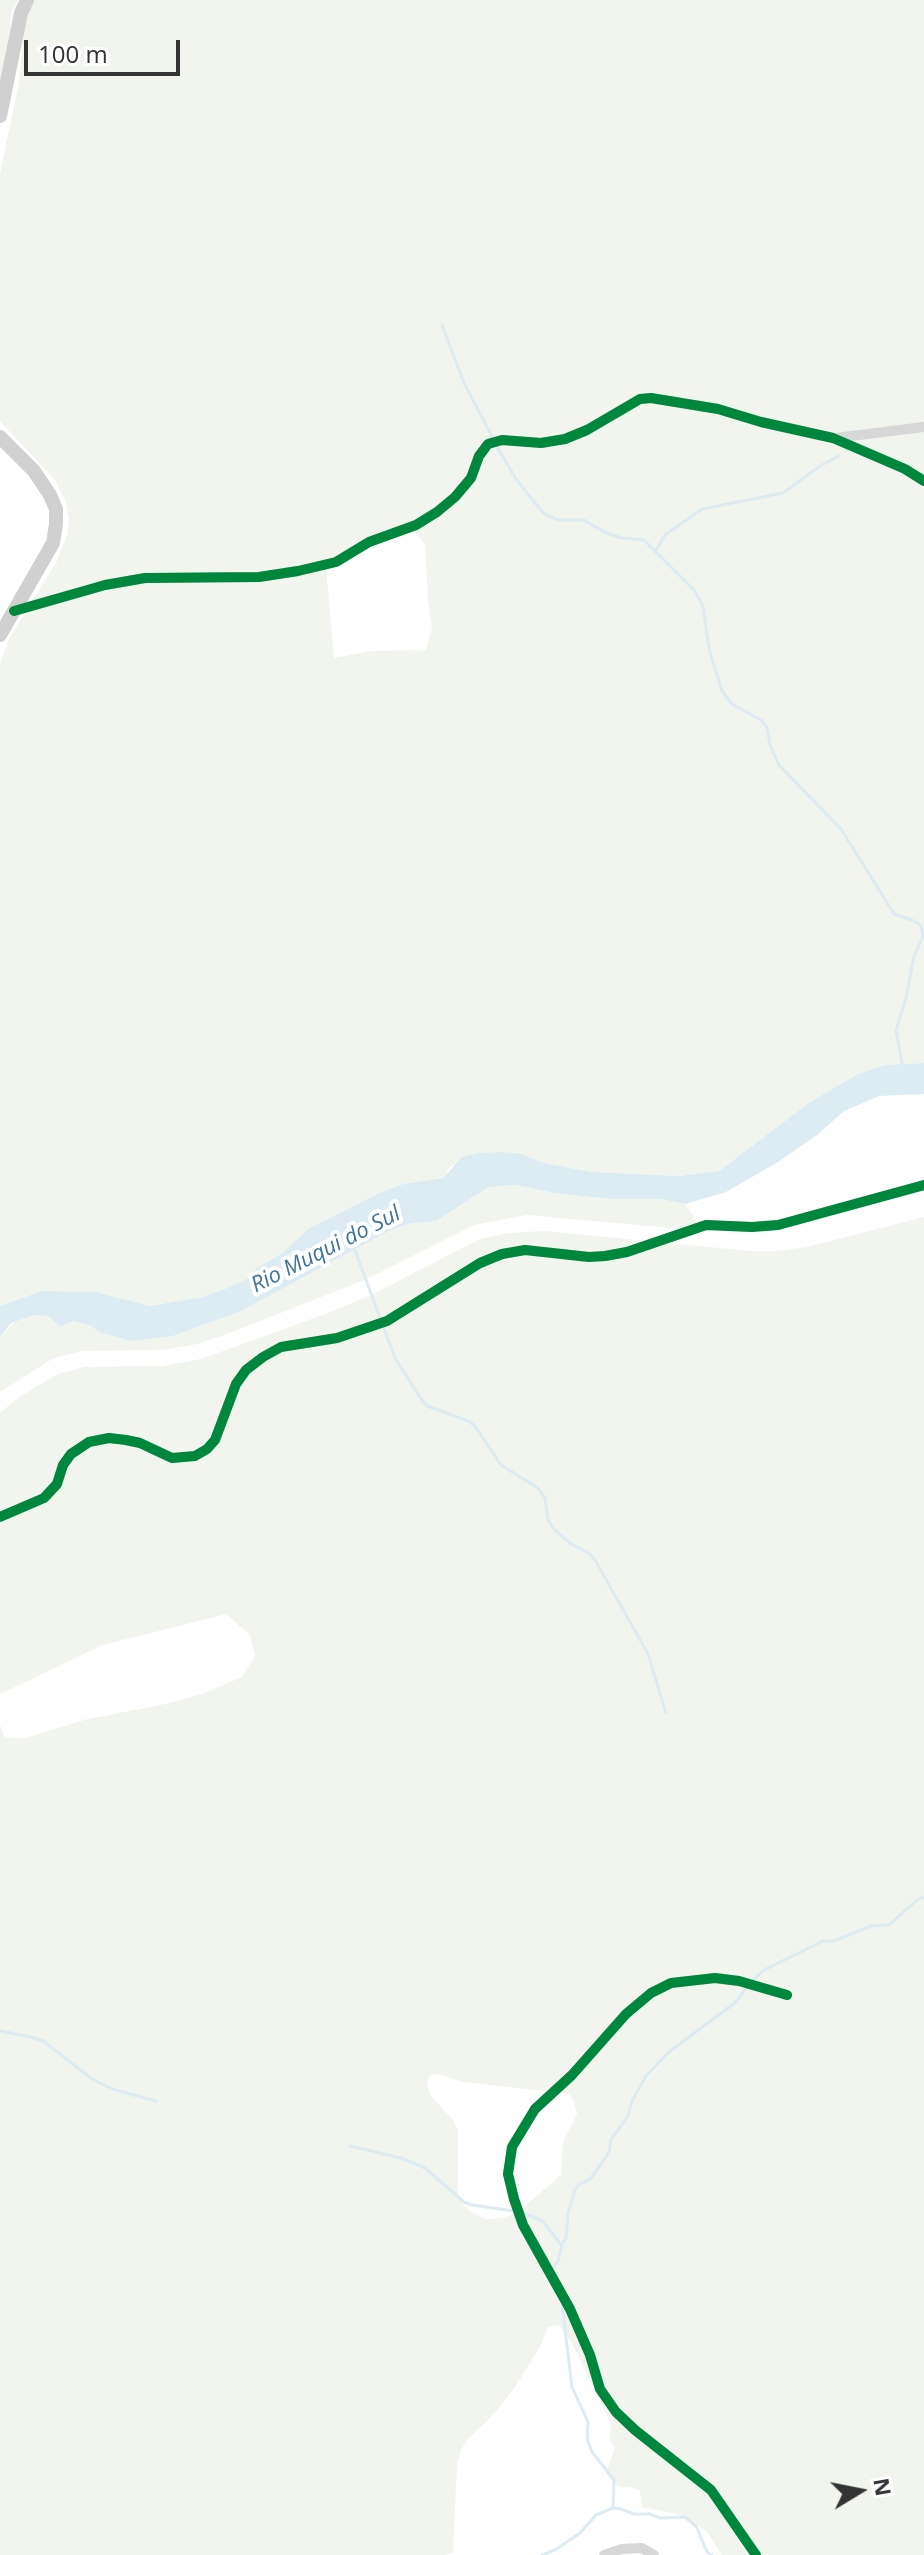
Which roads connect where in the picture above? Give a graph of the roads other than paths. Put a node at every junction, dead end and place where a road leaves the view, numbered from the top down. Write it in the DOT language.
graph roads {
  1 [pos="27,0"];
  2 [pos="0,116"];
  3 [pos="924,427"];
  4 [pos="0,437"];
  5 [pos="833,438"];
  6 [pos="924,481"];
  7 [pos="7,617"];
  8 [pos="0,635"];
  9 [pos="924,1185"];
  10 [pos="0,1517"];
  11 [pos="787,1995"];
  12 [pos="604,2555"];
  13 [pos="654,2555"];
  14 [pos="756,2555"];
  1 -- 2 [label="main road"];
  3 -- 5 [label="street"];
  4 -- 7 [label="main road"];
  5 -- 6 [label="street"];
  5 -- 7 [label="street"];
  7 -- 8 [label="main road"];
  9 -- 10 [label="street"];
  11 -- 14 [label="street"];
  12 -- 13 [label="street"];
}
